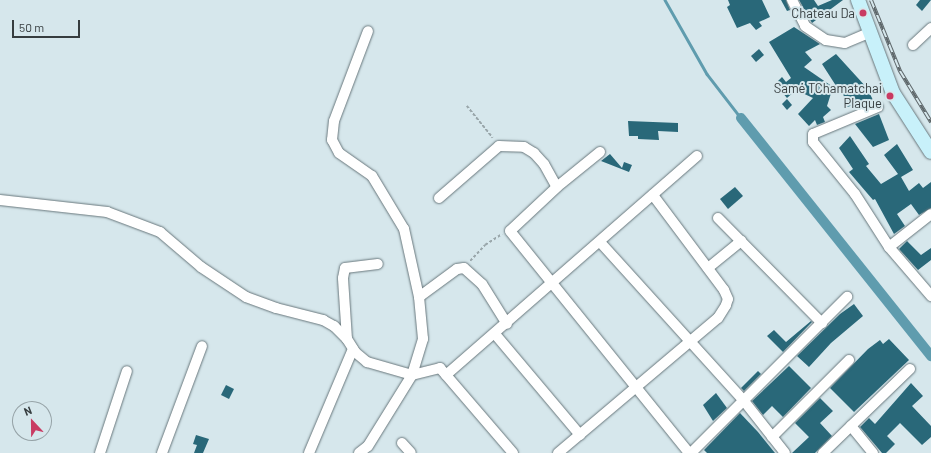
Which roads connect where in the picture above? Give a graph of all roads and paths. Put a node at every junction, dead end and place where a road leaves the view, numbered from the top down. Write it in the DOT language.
graph roads {
  1 [pos="792,0"];
  2 [pos="858,0"];
  3 [pos="931,28"];
  4 [pos="368,31"];
  5 [pos="869,33"];
  6 [pos="913,45"];
  7 [pos="467,106"];
  8 [pos="878,107"];
  9 [pos="499,146"];
  10 [pos="600,152"];
  11 [pos="931,152"];
  12 [pos="697,156"];
  13 [pos="557,187"];
  14 [pos="653,195"];
  15 [pos="439,198"];
  16 [pos="0,200"];
  17 [pos="931,214"];
  18 [pos="718,218"];
  19 [pos="510,231"];
  20 [pos="741,241"];
  21 [pos="600,242"];
  22 [pos="889,247"];
  23 [pos="378,264"];
  24 [pos="464,268"];
  25 [pos="708,268"];
  26 [pos="552,284"];
  27 [pos="931,296"];
  28 [pos="420,297"];
  29 [pos="847,297"];
  30 [pos="822,323"];
  31 [pos="506,324"];
  32 [pos="495,334"];
  33 [pos="347,339"];
  34 [pos="690,342"];
  35 [pos="202,346"];
  36 [pos="353,348"];
  37 [pos="849,360"];
  38 [pos="910,369"];
  39 [pos="127,371"];
  40 [pos="412,375"];
  41 [pos="446,375"];
  42 [pos="636,388"];
  43 [pos="744,401"];
  44 [pos="851,426"];
  45 [pos="580,435"];
  46 [pos="772,437"];
  47 [pos="402,443"];
  48 [pos="100,453"];
  49 [pos="162,453"];
  50 [pos="309,453"];
  51 [pos="359,453"];
  52 [pos="411,453"];
  53 [pos="513,453"];
  54 [pos="558,453"];
  55 [pos="690,453"];
  56 [pos="785,453"];
  57 [pos="823,453"];
  58 [pos="873,453"];
  1 -- 5 [label="street"];
  2 -- 5 [label="main road"];
  3 -- 6 [label="street"];
  4 -- 28 [label="street"];
  5 -- 11 [label="main road"];
  7 -- 9 [label="path"];
  8 -- 22 [label="street"];
  9 -- 13 [label="street"];
  9 -- 15 [label="street"];
  10 -- 13 [label="street"];
  12 -- 14 [label="street"];
  13 -- 19 [label="street"];
  14 -- 21 [label="street"];
  14 -- 25 [label="street"];
  16 -- 33 [label="street"];
  17 -- 22 [label="street"];
  18 -- 20 [label="street"];
  19 -- 24 [label="path"];
  19 -- 26 [label="street"];
  20 -- 25 [label="street"];
  20 -- 30 [label="street"];
  21 -- 26 [label="street"];
  21 -- 34 [label="street"];
  22 -- 27 [label="street"];
  23 -- 33 [label="street"];
  24 -- 28 [label="street"];
  24 -- 31 [label="street"];
  25 -- 34 [label="street"];
  26 -- 31 [label="street"];
  26 -- 42 [label="street"];
  28 -- 40 [label="street"];
  29 -- 30 [label="street"];
  30 -- 43 [label="street"];
  31 -- 32 [label="street"];
  32 -- 41 [label="street"];
  32 -- 45 [label="street"];
  33 -- 36 [label="street"];
  34 -- 42 [label="street"];
  34 -- 43 [label="street"];
  35 -- 49 [label="street"];
  36 -- 40 [label="street"];
  36 -- 50 [label="street"];
  37 -- 46 [label="street"];
  38 -- 44 [label="street"];
  39 -- 48 [label="street"];
  40 -- 41 [label="street"];
  40 -- 51 [label="street"];
  41 -- 53 [label="street"];
  42 -- 45 [label="street"];
  42 -- 55 [label="street"];
  43 -- 46 [label="street"];
  43 -- 55 [label="street"];
  44 -- 57 [label="street"];
  44 -- 58 [label="street"];
  45 -- 54 [label="street"];
  46 -- 56 [label="street"];
  47 -- 52 [label="street"];
}
